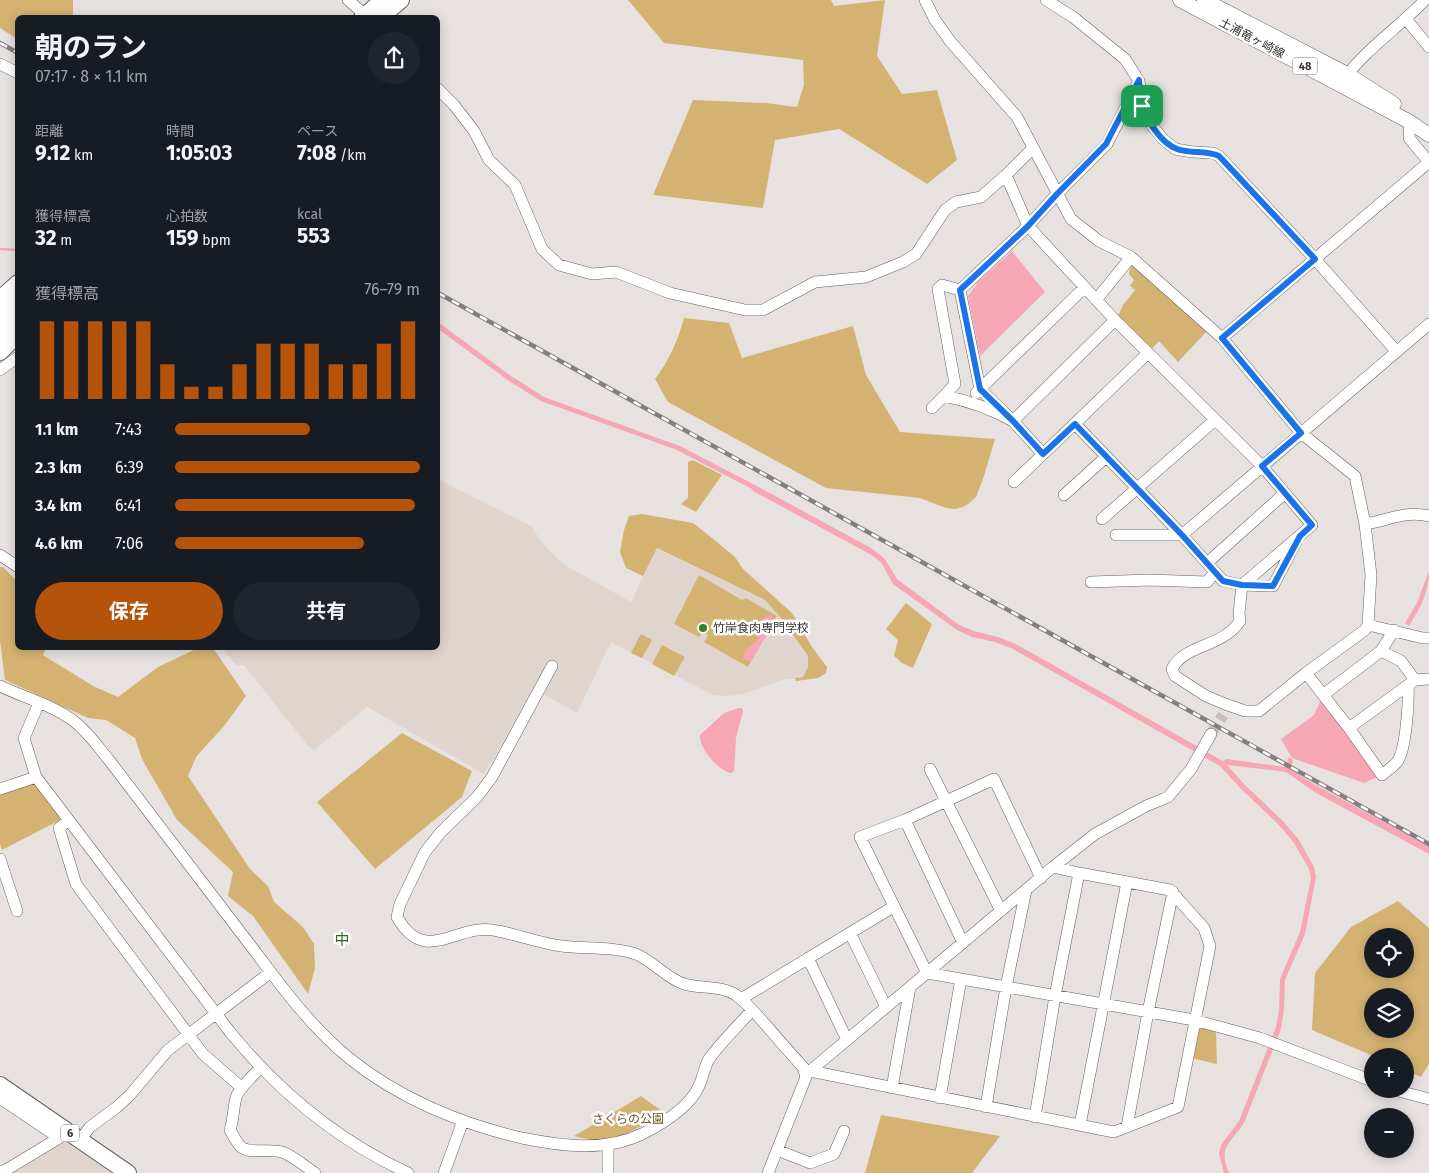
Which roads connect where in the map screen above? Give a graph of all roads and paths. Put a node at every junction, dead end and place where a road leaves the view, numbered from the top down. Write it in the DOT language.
graph roads {
  1 [pos="348,0"];
  2 [pos="383,0"];
  3 [pos="401,0"];
  4 [pos="925,0"];
  5 [pos="1046,0"];
  6 [pos="1180,0"];
  7 [pos="1204,0"];
  8 [pos="1425,0"];
  9 [pos="367,15"];
  10 [pos="371,15"];
  11 [pos="373,15"];
  12 [pos="1406,19"];
  13 [pos="1429,47"];
  14 [pos="0,64"];
  15 [pos="15,72"];
  16 [pos="1344,79"];
  17 [pos="1139,80"];
  18 [pos="440,91"];
  19 [pos="1410,122"];
  20 [pos="1429,126"];
  21 [pos="1429,135"];
  22 [pos="1033,148"];
  23 [pos="1429,162"];
  24 [pos="1006,175"];
  25 [pos="1057,194"];
  26 [pos="1028,226"];
  27 [pos="1131,257"];
  28 [pos="1315,259"];
  29 [pos="15,286"];
  30 [pos="1084,288"];
  31 [pos="960,290"];
  32 [pos="0,299"];
  33 [pos="1096,300"];
  34 [pos="15,306"];
  35 [pos="15,319"];
  36 [pos="1115,320"];
  37 [pos="1429,324"];
  38 [pos="5,328"];
  39 [pos="1222,338"];
  40 [pos="1396,351"];
  41 [pos="0,352"];
  42 [pos="1148,353"];
  43 [pos="15,359"];
  44 [pos="0,370"];
  45 [pos="980,389"];
  46 [pos="944,396"];
  47 [pos="968,401"];
  48 [pos="932,408"];
  49 [pos="1215,420"];
  50 [pos="1013,421"];
  51 [pos="1075,424"];
  52 [pos="1301,433"];
  53 [pos="1043,454"];
  54 [pos="1106,457"];
  55 [pos="1262,466"];
  56 [pos="1014,482"];
  57 [pos="1138,489"];
  58 [pos="1285,493"];
  59 [pos="1064,495"];
  60 [pos="1429,516"];
  61 [pos="1102,519"];
  62 [pos="1365,524"];
  63 [pos="1116,535"];
  64 [pos="1182,535"];
  65 [pos="1300,536"];
  66 [pos="0,555"];
  67 [pos="15,565"];
  68 [pos="1211,568"];
  69 [pos="1091,582"];
  70 [pos="1242,585"];
  71 [pos="1368,625"];
  72 [pos="1394,630"];
  73 [pos="1429,638"];
  74 [pos="1381,652"];
  75 [pos="552,666"];
  76 [pos="1306,673"];
  77 [pos="1429,679"];
  78 [pos="1412,683"];
  79 [pos="0,686"];
  80 [pos="1323,695"];
  81 [pos="39,703"];
  82 [pos="1349,728"];
  83 [pos="1211,734"];
  84 [pos="930,769"];
  85 [pos="36,778"];
  86 [pos="0,789"];
  87 [pos="947,801"];
  88 [pos="68,820"];
  89 [pos="905,820"];
  90 [pos="0,859"];
  91 [pos="1054,867"];
  92 [pos="1080,873"];
  93 [pos="1041,878"];
  94 [pos="1127,882"];
  95 [pos="1026,890"];
  96 [pos="1173,892"];
  97 [pos="892,907"];
  98 [pos="16,911"];
  99 [pos="1002,911"];
  100 [pos="850,933"];
  101 [pos="963,943"];
  102 [pos="808,958"];
  103 [pos="271,972"];
  104 [pos="927,973"];
  105 [pos="961,979"];
  106 [pos="910,987"];
  107 [pos="1006,987"];
  108 [pos="1056,996"];
  109 [pos="741,999"];
  110 [pos="1103,1004"];
  111 [pos="886,1007"];
  112 [pos="752,1010"];
  113 [pos="1148,1012"];
  114 [pos="216,1014"];
  115 [pos="1194,1020"];
  116 [pos="189,1034"];
  117 [pos="847,1040"];
  118 [pos="260,1068"];
  119 [pos="808,1071"];
  120 [pos="0,1077"];
  121 [pos="1364,1078"];
  122 [pos="242,1088"];
  123 [pos="892,1088"];
  124 [pos="4,1092"];
  125 [pos="1414,1095"];
  126 [pos="940,1098"];
  127 [pos="1429,1099"];
  128 [pos="986,1107"];
  129 [pos="1035,1117"];
  130 [pos="463,1121"];
  131 [pos="1080,1126"];
  132 [pos="1127,1127"];
  133 [pos="844,1131"];
  134 [pos="62,1133"];
  135 [pos="80,1140"];
  136 [pos="608,1145"];
  137 [pos="777,1150"];
  138 [pos="393,1170"];
  139 [pos="3,1172"];
  140 [pos="128,1173"];
  141 [pos="315,1173"];
  142 [pos="408,1173"];
  143 [pos="444,1173"];
  144 [pos="608,1173"];
  145 [pos="768,1173"];
  1 -- 9 [label="street"];
  2 -- 10 [label="highway"];
  3 -- 11 [label="highway"];
  4 -- 22 [label="street"];
  5 -- 17 [label="street"];
  6 -- 16 [label="main road, 土浦竜ヶ崎線 / 48"];
  7 -- 16 [label="main road, 土浦竜ヶ崎線 / 48"];
  8 -- 12 [label="street"];
  12 -- 13 [label="street"];
  12 -- 16 [label="street"];
  14 -- 15 [label="street"];
  16 -- 19 [label="main road, 土浦竜ヶ崎線 / 48"];
  16 -- 20 [label="main road, 土浦竜ヶ崎線 / 48"];
  17 -- 25 [label="street"];
  17 -- 28 [label="street"];
  18 -- 24 [label="street"];
  19 -- 21 [label="main road, 土浦竜ヶ崎線 / 48"];
  19 -- 23 [label="street"];
  22 -- 24 [label="street"];
  22 -- 25 [label="street"];
  23 -- 28 [label="street"];
  24 -- 26 [label="street"];
  25 -- 26 [label="street"];
  25 -- 27 [label="street"];
  26 -- 30 [label="street"];
  26 -- 31 [label="street"];
  27 -- 33 [label="street"];
  27 -- 39 [label="street"];
  28 -- 39 [label="street"];
  28 -- 40 [label="street"];
  29 -- 32 [label="highway"];
  30 -- 33 [label="street"];
  30 -- 45 [label="street"];
  31 -- 45 [label="street"];
  31 -- 46 [label="street"];
  33 -- 36 [label="street"];
  34 -- 38 [label="highway"];
  35 -- 38 [label="highway"];
  36 -- 42 [label="street"];
  36 -- 50 [label="street"];
  37 -- 40 [label="street"];
  38 -- 41 [label="highway"];
  39 -- 52 [label="street"];
  40 -- 52 [label="street"];
  42 -- 49 [label="street"];
  42 -- 51 [label="street"];
  43 -- 44 [label="street"];
  45 -- 47 [label="street"];
  45 -- 50 [label="street"];
  46 -- 47 [label="street"];
  46 -- 48 [label="street"];
  47 -- 50 [label="street"];
  49 -- 55 [label="street"];
  49 -- 57 [label="street"];
  50 -- 53 [label="street"];
  51 -- 53 [label="street"];
  51 -- 54 [label="street"];
  52 -- 55 [label="street"];
  52 -- 62 [label="street"];
  53 -- 56 [label="street"];
  54 -- 57 [label="street"];
  54 -- 59 [label="street"];
  55 -- 58 [label="street"];
  55 -- 64 [label="street"];
  57 -- 61 [label="street"];
  57 -- 64 [label="street"];
  58 -- 65 [label="street"];
  58 -- 68 [label="street"];
  60 -- 62 [label="street"];
  62 -- 71 [label="street"];
  63 -- 64 [label="street"];
  64 -- 68 [label="street"];
  65 -- 70 [label="street"];
  65 -- 70 [label="street"];
  66 -- 67 [label="street"];
  68 -- 69 [label="street"];
  68 -- 70 [label="street"];
  70 -- 76 [label="street"];
  71 -- 72 [label="street"];
  71 -- 76 [label="street"];
  72 -- 73 [label="street"];
  72 -- 74 [label="street"];
  74 -- 78 [label="street"];
  74 -- 80 [label="street"];
  75 -- 109 [label="street"];
  76 -- 80 [label="street"];
  77 -- 78 [label="street"];
  78 -- 82 [label="street"];
  78 -- 82 [label="street"];
  79 -- 81 [label="street"];
  80 -- 82 [label="street"];
  81 -- 85 [label="street"];
  81 -- 103 [label="street"];
  83 -- 91 [label="street"];
  84 -- 87 [label="street"];
  85 -- 86 [label="street"];
  85 -- 88 [label="street"];
  87 -- 89 [label="street"];
  87 -- 93 [label="street"];
  87 -- 99 [label="street"];
  88 -- 114 [label="street"];
  88 -- 116 [label="street"];
  89 -- 97 [label="street"];
  89 -- 101 [label="street"];
  90 -- 98 [label="street"];
  91 -- 92 [label="street"];
  91 -- 93 [label="street"];
  92 -- 94 [label="street"];
  92 -- 108 [label="street"];
  93 -- 95 [label="street"];
  94 -- 96 [label="street"];
  94 -- 110 [label="street"];
  95 -- 99 [label="street"];
  95 -- 107 [label="street"];
  96 -- 113 [label="street"];
  96 -- 115 [label="street"];
  97 -- 100 [label="street"];
  97 -- 104 [label="street"];
  99 -- 101 [label="street"];
  100 -- 102 [label="street"];
  100 -- 111 [label="street"];
  101 -- 104 [label="street"];
  102 -- 109 [label="street"];
  102 -- 117 [label="street"];
  103 -- 114 [label="street"];
  103 -- 130 [label="street"];
  104 -- 105 [label="street"];
  104 -- 106 [label="street"];
  105 -- 107 [label="street"];
  105 -- 126 [label="street"];
  106 -- 111 [label="street"];
  106 -- 123 [label="street"];
  107 -- 108 [label="street"];
  107 -- 128 [label="street"];
  108 -- 110 [label="street"];
  108 -- 129 [label="street"];
  109 -- 112 [label="street"];
  110 -- 113 [label="street"];
  110 -- 131 [label="street"];
  111 -- 117 [label="street"];
  112 -- 119 [label="street"];
  112 -- 136 [label="street"];
  113 -- 115 [label="street"];
  113 -- 132 [label="street"];
  114 -- 116 [label="street"];
  114 -- 118 [label="street"];
  115 -- 121 [label="street"];
  115 -- 132 [label="street"];
  116 -- 122 [label="street"];
  116 -- 135 [label="street"];
  117 -- 119 [label="street"];
  118 -- 122 [label="street"];
  118 -- 138 [label="street"];
  119 -- 123 [label="street"];
  119 -- 137 [label="street"];
  120 -- 124 [label="highway"];
  122 -- 141 [label="street"];
  123 -- 126 [label="street"];
  124 -- 134 [label="highway, 6"];
  125 -- 127 [label="street"];
  126 -- 128 [label="street"];
  128 -- 129 [label="street"];
  129 -- 131 [label="street"];
  130 -- 136 [label="street"];
  130 -- 143 [label="street"];
  131 -- 132 [label="street"];
  133 -- 137 [label="street"];
  134 -- 135 [label="highway, 6"];
  134 -- 139 [label="street"];
  135 -- 140 [label="highway, 6"];
  136 -- 144 [label="street"];
  137 -- 145 [label="street"];
  138 -- 142 [label="street"];
}
